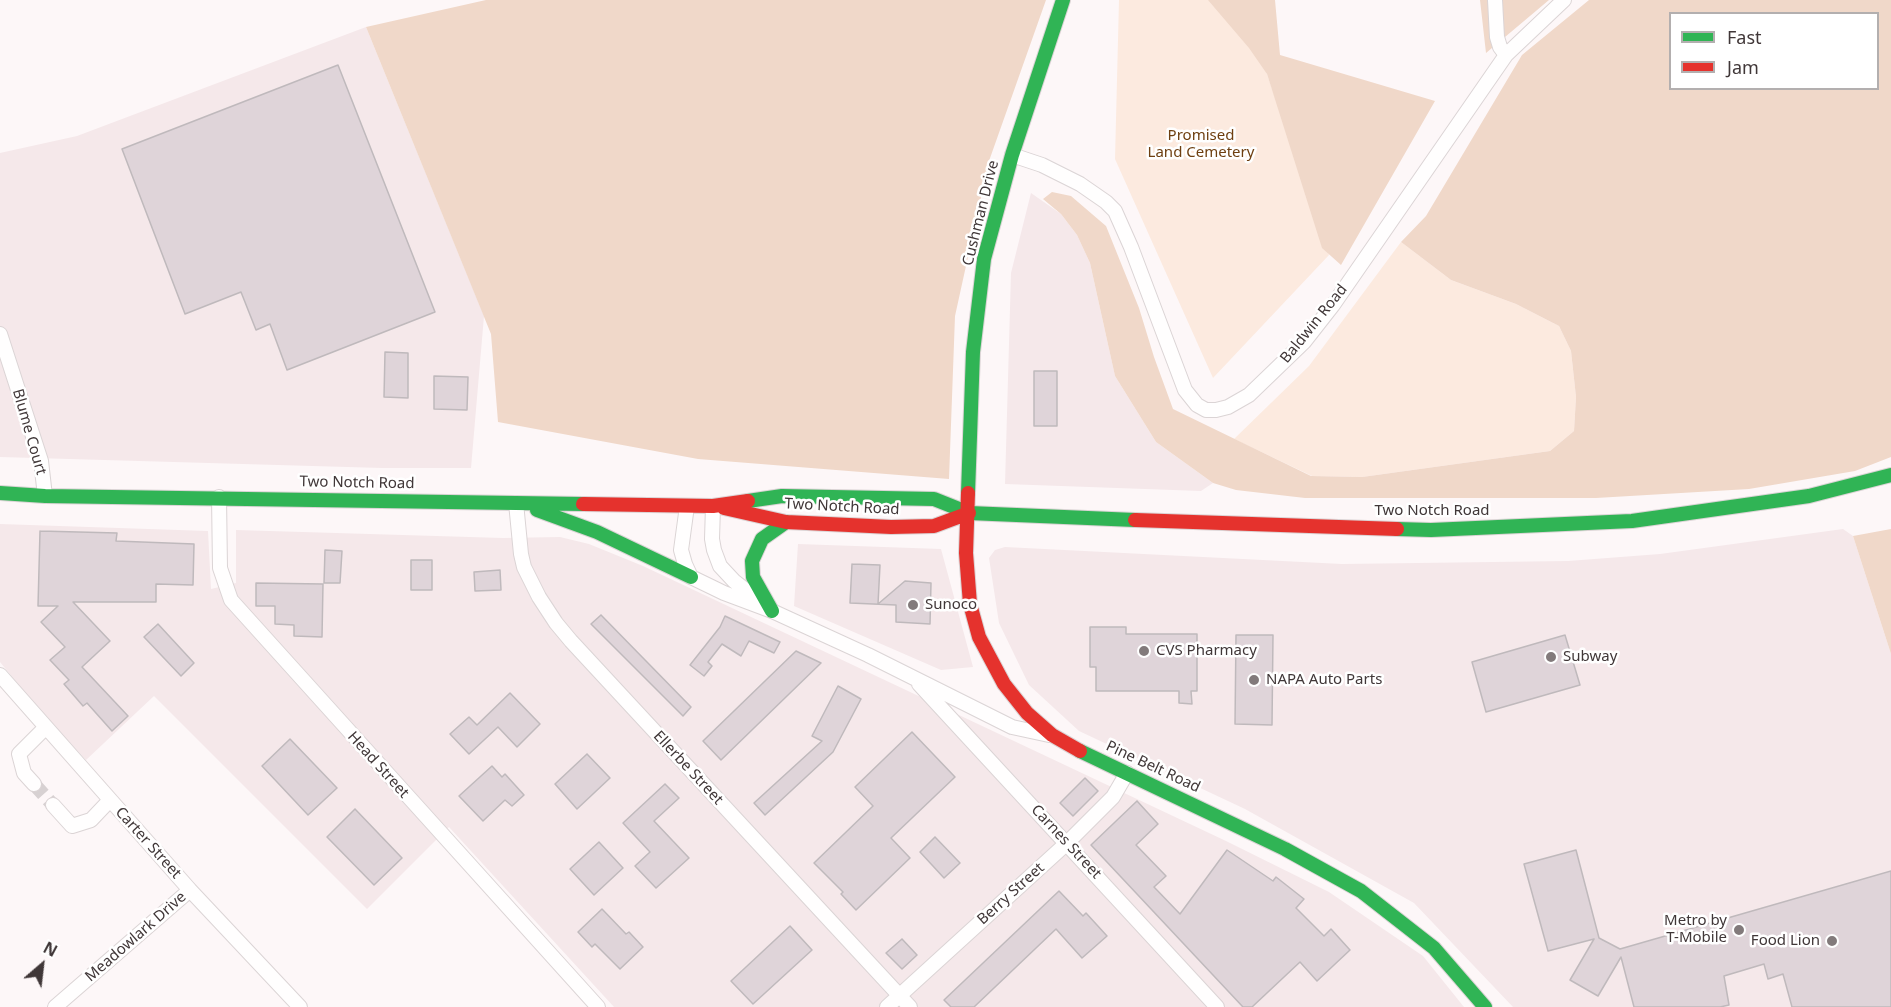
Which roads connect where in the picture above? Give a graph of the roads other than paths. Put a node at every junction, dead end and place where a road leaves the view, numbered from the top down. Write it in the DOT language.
graph roads {
  1 [pos="1063,0"];
  2 [pos="1495,0"];
  3 [pos="1564,0"];
  4 [pos="1506,55"];
  5 [pos="1012,155"];
  6 [pos="0,334"];
  7 [pos="1891,475"];
  8 [pos="0,493"];
  9 [pos="45,496"];
  10 [pos="219,497"];
  11 [pos="516,503"];
  12 [pos="687,506"];
  13 [pos="713,506"];
  14 [pos="969,513"];
  15 [pos="786,522"];
  16 [pos="691,577"];
  17 [pos="772,611"];
  18 [pos="0,675"];
  19 [pos="914,678"];
  20 [pos="45,728"];
  21 [pos="1052,735"];
  22 [pos="1127,773"];
  23 [pos="34,784"];
  24 [pos="110,800"];
  25 [pos="53,805"];
  26 [pos="1067,843"];
  27 [pos="190,890"];
  28 [pos="898,996"];
  29 [pos="55,1007"];
  30 [pos="300,1007"];
  31 [pos="598,1007"];
  32 [pos="887,1007"];
  33 [pos="910,1007"];
  34 [pos="1217,1007"];
  35 [pos="1485,1007"];
  1 -- 5 [label="main road, Cushman Drive"];
  2 -- 4 [label="street"];
  3 -- 4 [label="street, Baldwin Road"];
  4 -- 5 [label="street, Baldwin Road"];
  5 -- 14 [label="main road, Cushman Drive"];
  6 -- 9 [label="street, Blume Court"];
  7 -- 14 [label="main road, Two Notch Road"];
  8 -- 9 [label="main road, Two Notch Road"];
  9 -- 10 [label="main road, Two Notch Road"];
  10 -- 11 [label="main road, Two Notch Road"];
  10 -- 31 [label="street, Head Street"];
  11 -- 12 [label="main road, Two Notch Road"];
  11 -- 16 [label="main road"];
  11 -- 28 [label="street, Ellerbe Street"];
  12 -- 13 [label="main road, Two Notch Road"];
  12 -- 16 [label="street"];
  13 -- 14 [label="main road, Two Notch Road"];
  13 -- 15 [label="main road, Two Notch Road"];
  13 -- 17 [label="street, Pine Belt Road"];
  14 -- 15 [label="main road, Two Notch Road"];
  14 -- 21 [label="main road, Cushman Drive"];
  15 -- 17 [label="main road"];
  16 -- 17 [label="street, Pine Belt Road"];
  17 -- 19 [label="street, Pine Belt Road"];
  18 -- 20 [label="street, Carter Street"];
  19 -- 21 [label="street, Pine Belt Road"];
  19 -- 26 [label="street, Carnes Street"];
  20 -- 23 [label="street"];
  20 -- 24 [label="street, Carter Street"];
  21 -- 22 [label="main road, Pine Belt Road"];
  22 -- 26 [label="street, Berry Street"];
  22 -- 35 [label="main road, Pine Belt Road"];
  24 -- 25 [label="street"];
  24 -- 27 [label="street, Carter Street"];
  26 -- 28 [label="street, Berry Street"];
  26 -- 34 [label="street, Carnes Street"];
  27 -- 29 [label="street, Meadowlark Drive"];
  27 -- 30 [label="street, Carter Street"];
  28 -- 32 [label="street, Berry Street"];
  28 -- 33 [label="street, Ellerbe Street"];
}
